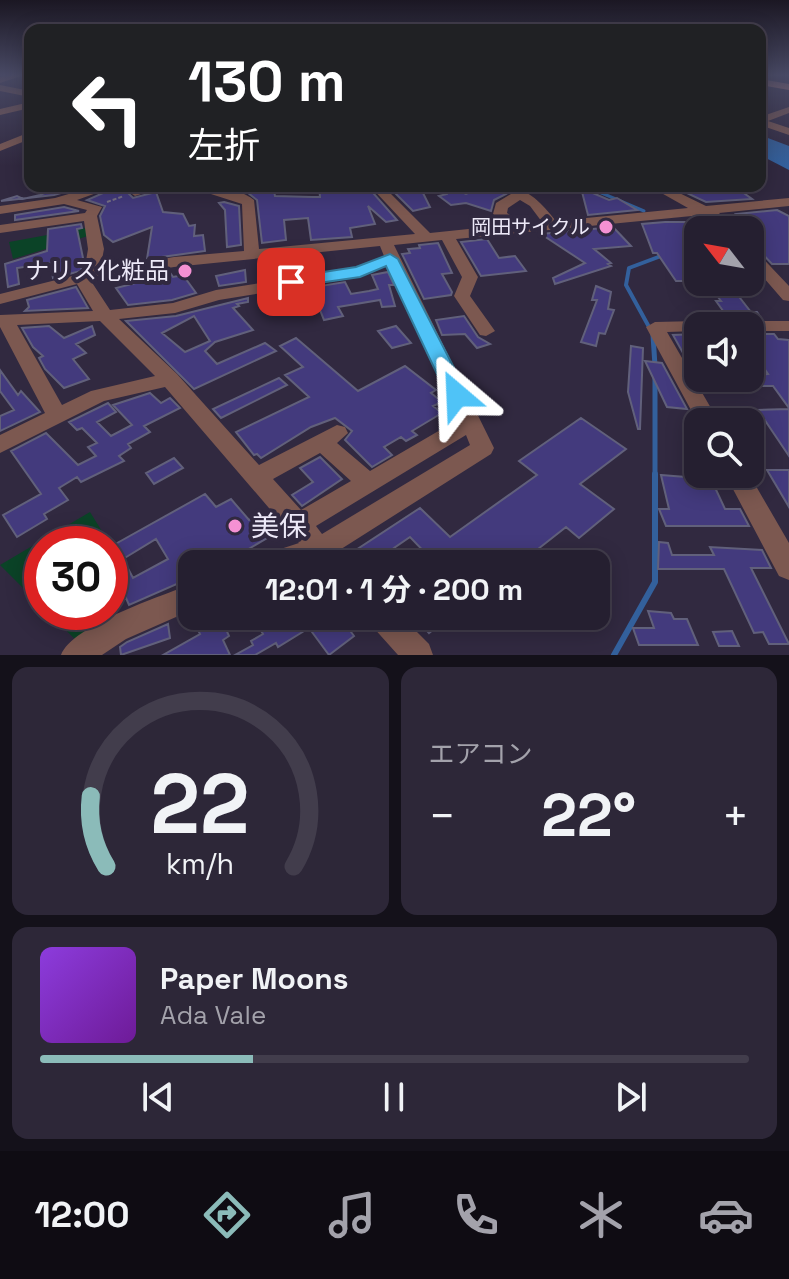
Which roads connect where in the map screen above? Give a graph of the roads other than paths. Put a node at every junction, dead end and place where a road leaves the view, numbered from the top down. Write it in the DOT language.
graph roads {
  1 [pos="24,106"];
  2 [pos="789,110"];
  3 [pos="0,112"];
  4 [pos="773,116"];
  5 [pos="766,119"];
  6 [pos="789,120"];
  7 [pos="766,123"];
  8 [pos="789,132"];
  9 [pos="0,137"];
  10 [pos="24,142"];
  11 [pos="0,148"];
  12 [pos="90,192"];
  13 [pos="218,192"];
  14 [pos="382,192"];
  15 [pos="516,192"];
  16 [pos="667,192"];
  17 [pos="520,194"];
  18 [pos="56,202"];
  19 [pos="782,202"];
  20 [pos="0,210"];
  21 [pos="704,210"];
  22 [pos="92,212"];
  23 [pos="715,216"];
  24 [pos="551,224"];
  25 [pos="519,227"];
  26 [pos="0,229"];
  27 [pos="446,234"];
  28 [pos="425,236"];
  29 [pos="387,250"];
  30 [pos="252,253"];
  31 [pos="764,268"];
  32 [pos="86,277"];
  33 [pos="789,296"];
  34 [pos="0,299"];
  35 [pos="105,316"];
  36 [pos="2,320"];
  37 [pos="684,326"];
  38 [pos="764,326"];
  39 [pos="789,326"];
  40 [pos="486,331"];
  41 [pos="170,379"];
  42 [pos="684,379"];
  43 [pos="57,416"];
  44 [pos="471,422"];
  45 [pos="0,445"];
  46 [pos="255,478"];
  47 [pos="369,484"];
  48 [pos="745,488"];
  49 [pos="297,525"];
  50 [pos="320,550"];
  51 [pos="335,550"];
  52 [pos="789,568"];
  53 [pos="178,603"];
  54 [pos="395,630"];
  55 [pos="76,655"];
  56 [pos="418,655"];
  1 -- 3 [label="street"];
  2 -- 4 [label="street"];
  4 -- 5 [label="street"];
  4 -- 6 [label="street"];
  7 -- 8 [label="street"];
  9 -- 10 [label="street"];
  10 -- 11 [label="street"];
  12 -- 18 [label="street"];
  13 -- 30 [label="street"];
  14 -- 28 [label="street"];
  15 -- 17 [label="street"];
  16 -- 21 [label="street"];
  17 -- 24 [label="street"];
  17 -- 25 [label="street"];
  18 -- 20 [label="street"];
  18 -- 22 [label="street"];
  19 -- 21 [label="street"];
  21 -- 23 [label="street"];
  21 -- 24 [label="street"];
  22 -- 26 [label="street"];
  22 -- 32 [label="street"];
  24 -- 25 [label="street"];
  25 -- 27 [label="street"];
  27 -- 28 [label="street"];
  27 -- 40 [label="street"];
  28 -- 29 [label="street"];
  29 -- 30 [label="street"];
  29 -- 35 [label="street"];
  29 -- 44 [label="street"];
  30 -- 32 [label="street"];
  31 -- 33 [label="street"];
  32 -- 34 [label="street"];
  32 -- 35 [label="street"];
  35 -- 36 [label="street"];
  35 -- 41 [label="street"];
  36 -- 43 [label="street"];
  37 -- 42 [label="street"];
  38 -- 39 [label="street"];
  41 -- 43 [label="street"];
  41 -- 46 [label="street"];
  43 -- 45 [label="street"];
  44 -- 47 [label="street"];
  44 -- 51 [label="street"];
  46 -- 47 [label="street"];
  46 -- 49 [label="street"];
  47 -- 49 [label="street"];
  48 -- 52 [label="street"];
  49 -- 50 [label="street"];
  53 -- 55 [label="street"];
  54 -- 56 [label="street"];
}
